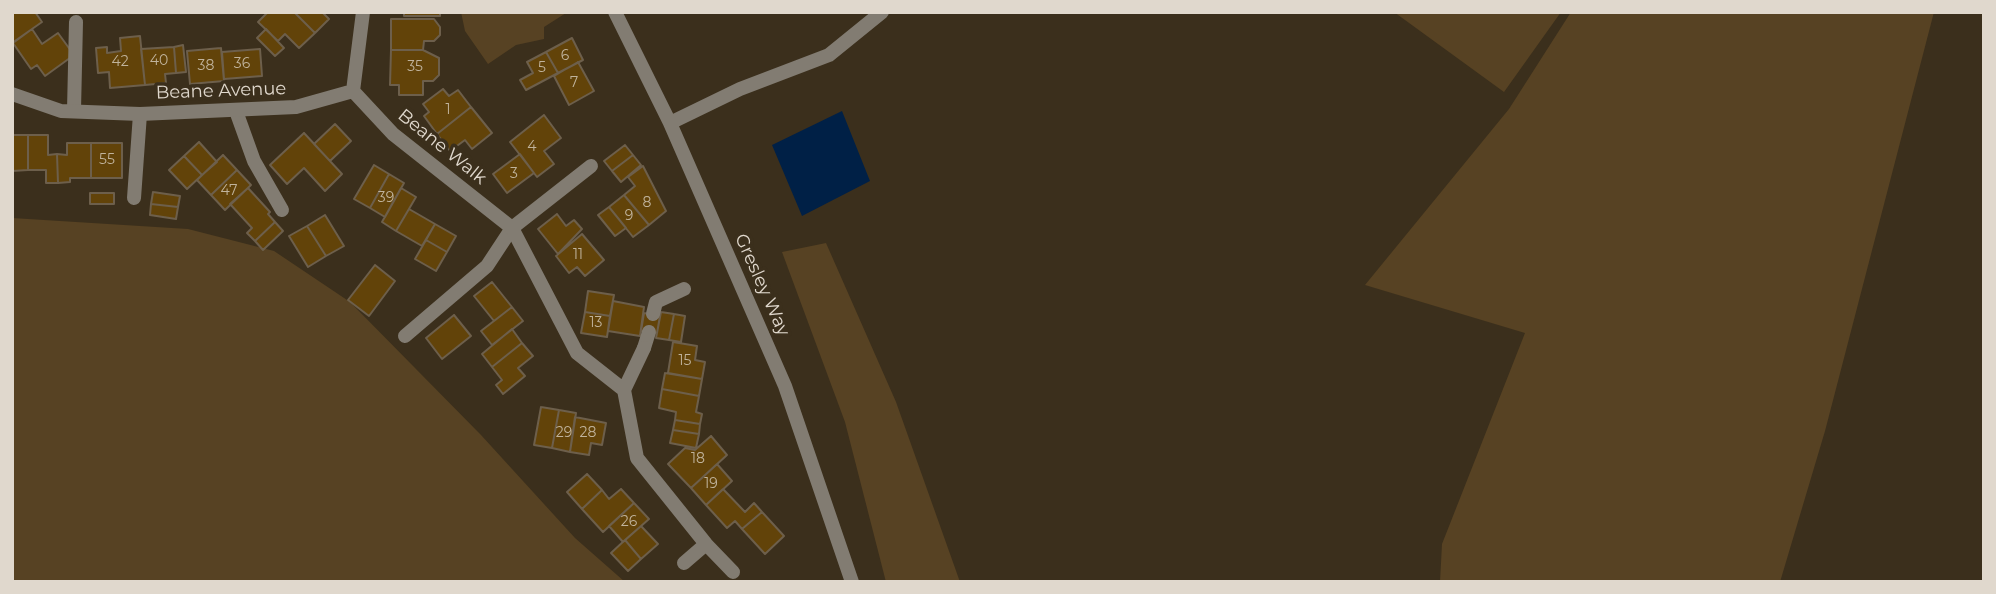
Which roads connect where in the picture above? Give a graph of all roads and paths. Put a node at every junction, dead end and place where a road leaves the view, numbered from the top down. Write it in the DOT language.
graph roads {
  1 [pos="363,12"];
  2 [pos="615,12"];
  3 [pos="882,12"];
  4 [pos="76,22"];
  5 [pos="353,91"];
  6 [pos="12,93"];
  7 [pos="74,110"];
  8 [pos="236,111"];
  9 [pos="140,114"];
  10 [pos="670,123"];
  11 [pos="592,166"];
  12 [pos="134,198"];
  13 [pos="282,210"];
  14 [pos="512,228"];
  15 [pos="684,289"];
  16 [pos="653,314"];
  17 [pos="649,332"];
  18 [pos="405,336"];
  19 [pos="624,390"];
  20 [pos="706,544"];
  21 [pos="684,563"];
  22 [pos="733,572"];
  23 [pos="852,582"];
  1 -- 5 [label="street"];
  2 -- 10 [label="street, Gresley Way"];
  3 -- 10 [label="street"];
  4 -- 7 [label="street"];
  5 -- 8 [label="street, Beane Avenue"];
  5 -- 14 [label="street, Beane Walk"];
  6 -- 7 [label="street, Beane Avenue"];
  7 -- 9 [label="street, Beane Avenue"];
  8 -- 9 [label="street, Beane Avenue"];
  8 -- 13 [label="street"];
  9 -- 12 [label="street"];
  10 -- 23 [label="street, Gresley Way"];
  11 -- 14 [label="street"];
  14 -- 18 [label="street"];
  14 -- 19 [label="street, Beane Walk"];
  15 -- 16 [label="street"];
  17 -- 19 [label="street"];
  19 -- 20 [label="street"];
  20 -- 21 [label="street"];
  20 -- 22 [label="street"];
}
